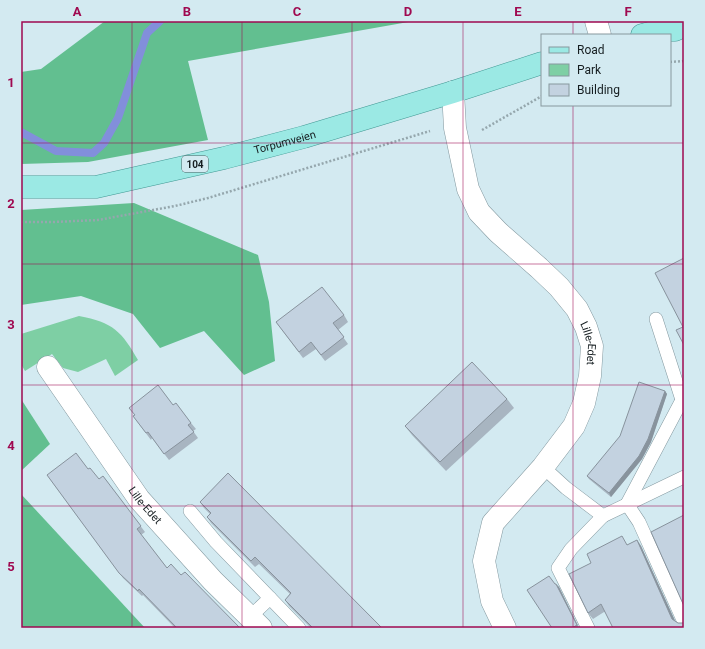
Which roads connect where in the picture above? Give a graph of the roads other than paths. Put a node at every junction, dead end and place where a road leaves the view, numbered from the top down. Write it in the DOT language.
graph roads {
  1 [pos="596,21"];
  2 [pos="681,29"];
  3 [pos="600,34"];
  4 [pos="646,34"];
  5 [pos="541,63"];
  6 [pos="453,92"];
  7 [pos="21,187"];
  8 [pos="656,319"];
  9 [pos="48,367"];
  10 [pos="683,403"];
  11 [pos="543,467"];
  12 [pos="684,477"];
  13 [pos="627,504"];
  14 [pos="190,511"];
  15 [pos="603,516"];
  16 [pos="270,598"];
  17 [pos="256,622"];
  18 [pos="684,622"];
  19 [pos="299,628"];
  20 [pos="504,628"];
  21 [pos="588,628"];
  1 -- 3 [label="street"];
  2 -- 4 [label="main road"];
  5 -- 6 [label="main road, Torpumveien / 104"];
  6 -- 7 [label="main road, Torpumveien / 104"];
  6 -- 11 [label="street, Lille-Edet"];
  8 -- 10 [label="lane"];
  9 -- 17 [label="street, Lille-Edet"];
  10 -- 13 [label="lane"];
  11 -- 15 [label="lane"];
  11 -- 20 [label="street, Lille-Edet"];
  12 -- 13 [label="lane"];
  13 -- 15 [label="lane"];
  13 -- 18 [label="lane"];
  14 -- 16 [label="lane"];
  15 -- 21 [label="lane"];
  16 -- 17 [label="lane"];
  16 -- 19 [label="lane"];
}
